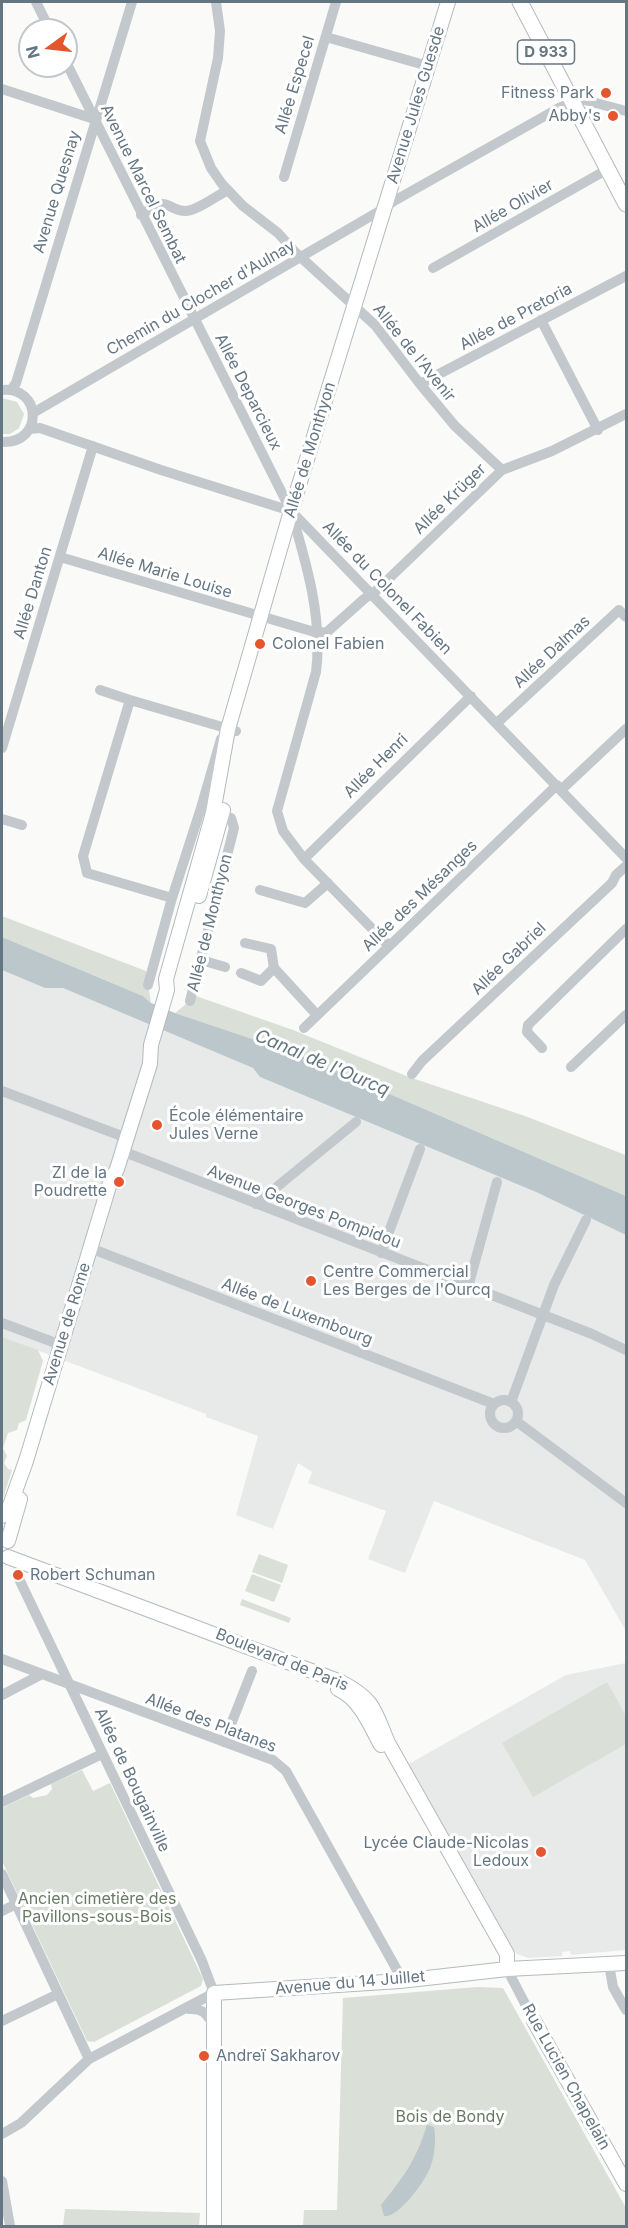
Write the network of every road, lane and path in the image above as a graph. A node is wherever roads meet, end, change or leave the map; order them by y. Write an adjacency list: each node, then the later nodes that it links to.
1 (36, 2): 8 (street)
2 (132, 2): 15 (street, Avenue Quesnay)
3 (216, 2): 19 (street, Allée de l'Avenir)
4 (336, 2): 9 (street, Allée Especel)
5 (448, 2): 10 (street, Avenue Jules Guesde)
6 (520, 2): 13 (main road, D 933)
7 (531, 2): 13 (main road, D 933)
8 (44, 18)
9 (326, 37): 10 (street); 17 (street, Allée Especel)
10 (428, 66): 21 (street, Avenue Jules Guesde)
11 (74, 78): 15 (street, Avenue Marcel Sembat)
12 (2, 89): 15 (street)
13 (577, 100): 14 (street); 16 (main road, D 933); 18 (main road, D 933); 21 (street, Chemin du Clocher d'Aulnay)
14 (627, 111)
15 (94, 120): 22 (street, Avenue Marcel Sembat); 30 (street, Avenue Quesnay)
16 (608, 169): 20 (main road, D 933); 24 (street, Allée Olivier)
17 (284, 177)
18 (627, 184)
19 (228, 190): 22 (street); 23 (street, Allée de l'Avenir)
20 (627, 204)
21 (383, 209): 23 (street, Chemin du Clocher d'Aulnay); 26 (street, Allée de Monthyon)
22 (141, 214): 27 (street, Avenue Marcel Sembat)
23 (301, 257): 26 (street, Allée de l'Avenir); 27 (street, Chemin du Clocher d'Aulnay)
24 (433, 268)
25 (627, 276): 28 (street, Allée de Pretoria)
26 (355, 306): 29 (street, Allée de l'Avenir); 38 (street, Allée de Monthyon)
27 (194, 318): 31 (street, Chemin du Clocher d'Aulnay); 38 (street, Allée Deparcieux)
28 (541, 320): 29 (street, Allée de Pretoria); 34 (street)
29 (420, 384): 37 (street, Allée de l'Avenir)
30 (6, 390): 31 (street)
31 (33, 413): 33 (street)
32 (627, 414): 34 (street, Allée Krüger)
33 (30, 429): 35 (street); 36 (street, Allée du Colonel Fabien)
34 (598, 430): 37 (street, Allée Krüger)
35 (2, 442)
36 (93, 446): 38 (street, Allée du Colonel Fabien); 41 (street, Allée Danton)
37 (502, 470): 42 (street, Allée Krüger)
38 (291, 511): 39 (street, Allée du Colonel Fabien); 40 (street); 43 (street, Allée de Monthyon)
39 (312, 533): 40 (street); 42 (street, Allée du Colonel Fabien)
40 (300, 542): 45 (street)
41 (60, 557): 43 (street, Allée Marie Louise); 52 (street, Allée Danton)
42 (372, 595): 45 (street, Allée Krüger); 47 (street, Allée du Colonel Fabien)
43 (261, 617): 45 (street, Allée Marie Louise); 51 (street, Allée de Monthyon)
44 (627, 617): 49 (street, Allée Dalmas)
45 (318, 633): 58 (street)
46 (100, 690): 48 (street)
47 (471, 696): 49 (street, Allée du Colonel Fabien); 58 (street, Allée Henri)
48 (130, 700): 51 (street); 62 (street)
49 (496, 723): 53 (street, Allée du Colonel Fabien)
50 (627, 729): 53 (street, Allée des Mésanges)
51 (232, 730): 54 (street, Allée de Monthyon)
52 (2, 748)
53 (559, 788): 57 (street, Allée du Colonel Fabien); 65 (street, Allée des Mésanges)
54 (212, 812): 62 (street, Allée de Monthyon); 66 (street, Allée de Monthyon); 75 (street, Allée de Monthyon)
55 (2, 819): 56 (street)
56 (22, 825)
57 (627, 858)
58 (304, 859): 60 (street)
59 (627, 866): 78 (street, Allée Gabriel)
60 (328, 883): 61 (street); 65 (street)
61 (260, 890)
62 (172, 898): 70 (street, Allée de Monthyon)
63 (627, 929): 76 (street)
64 (245, 943): 68 (street)
65 (389, 946): 72 (street, Allée des Mésanges)
66 (201, 960): 67 (street); 71 (street, Allée de Monthyon)
67 (225, 967)
68 (274, 968): 69 (street); 72 (street)
69 (241, 974)
70 (148, 985)
71 (190, 1001)
72 (317, 1015): 74 (street, Allée des Mésanges)
73 (627, 1015): 77 (street)
74 (304, 1028)
75 (152, 1042): 81 (street, Avenue de Rome); 83 (street, Avenue de Rome)
76 (542, 1048)
77 (571, 1067)
78 (412, 1074)
79 (2, 1091): 81 (street)
80 (356, 1122): 87 (street)
81 (119, 1135): 84 (street); 86 (street, Avenue de Rome)
82 (420, 1149): 90 (street)
83 (122, 1151): 84 (street, Avenue de Rome); 87 (street, Avenue Georges Pompidou)
84 (117, 1169): 86 (street, Avenue de Rome)
85 (497, 1182): 91 (street)
86 (109, 1186): 89 (street, Avenue de Rome)
87 (256, 1204): 90 (street, Avenue Georges Pompidou)
88 (586, 1220): 92 (street)
89 (90, 1248): 94 (street, Avenue de Rome); 97 (street, Allée de Luxembourg)
90 (381, 1253): 91 (street, Avenue Georges Pompidou)
91 (468, 1287): 92 (street, Avenue Georges Pompidou)
92 (542, 1316): 95 (street, Avenue Georges Pompidou); 96 (street)
93 (2, 1323): 94 (street)
94 (61, 1345): 99 (street, Avenue de Rome)
95 (627, 1350)
96 (511, 1402): 97 (street); 98 (street)
97 (494, 1404): 98 (street)
98 (516, 1421): 100 (street)
99 (26, 1461): 101 (street, Avenue de Rome); 102 (street, Avenue de Rome)
100 (627, 1503)
101 (2, 1516)
102 (5, 1538): 103 (street, Avenue de Rome)
103 (5, 1560): 104 (street, Boulevard de Paris)
104 (54, 1575): 106 (street, Boulevard de Paris); 107 (street, Boulevard de Paris)
105 (20, 1581): 111 (street, Allée de Bougainville)
106 (87, 1589): 107 (street); 121 (street, Boulevard de Paris)
107 (109, 1593): 121 (street, Boulevard de Paris)
108 (2, 1659): 110 (street, Allée des Platanes)
109 (252, 1671): 113 (street)
110 (42, 1674): 111 (street, Allée des Platanes); 112 (street)
111 (70, 1686): 113 (street, Allée des Platanes); 114 (street, Allée de Bougainville)
112 (2, 1695)
113 (224, 1742): 122 (street, Allée des Platanes)
114 (102, 1754): 115 (street); 123 (street, Allée de Bougainville)
115 (2, 1802)
116 (2, 1874): 117 (street)
117 (16, 1904): 118 (street); 124 (street)
118 (2, 1911)
119 (627, 1963): 120 (street, Avenue du 14 Juillet)
120 (609, 1964): 121 (street, Avenue du 14 Juillet); 126 (street)
121 (507, 1969): 122 (street, Avenue du 14 Juillet); 128 (street, Rue Lucien Chapelain)
122 (400, 1981): 123 (street, Avenue du 14 Juillet)
123 (214, 1993): 125 (street, Avenue du 14 Juillet); 129 (street)
124 (58, 1994): 127 (street); 131 (street)
125 (185, 2009): 129 (street); 131 (street, Avenue du 14 Juillet)
126 (627, 2010)
127 (2, 2021)
128 (534, 2021): 134 (street, Rue Lucien Chapelain)
129 (213, 2024): 130 (street)
130 (212, 2057): 137 (street); 138 (street)
131 (89, 2059): 132 (street, Avenue du 14 Juillet)
132 (2, 2134)
133 (2, 2181): 135 (street)
134 (627, 2184)
135 (3, 2199): 136 (street)
136 (9, 2226)
137 (206, 2226)
138 (214, 2226)

